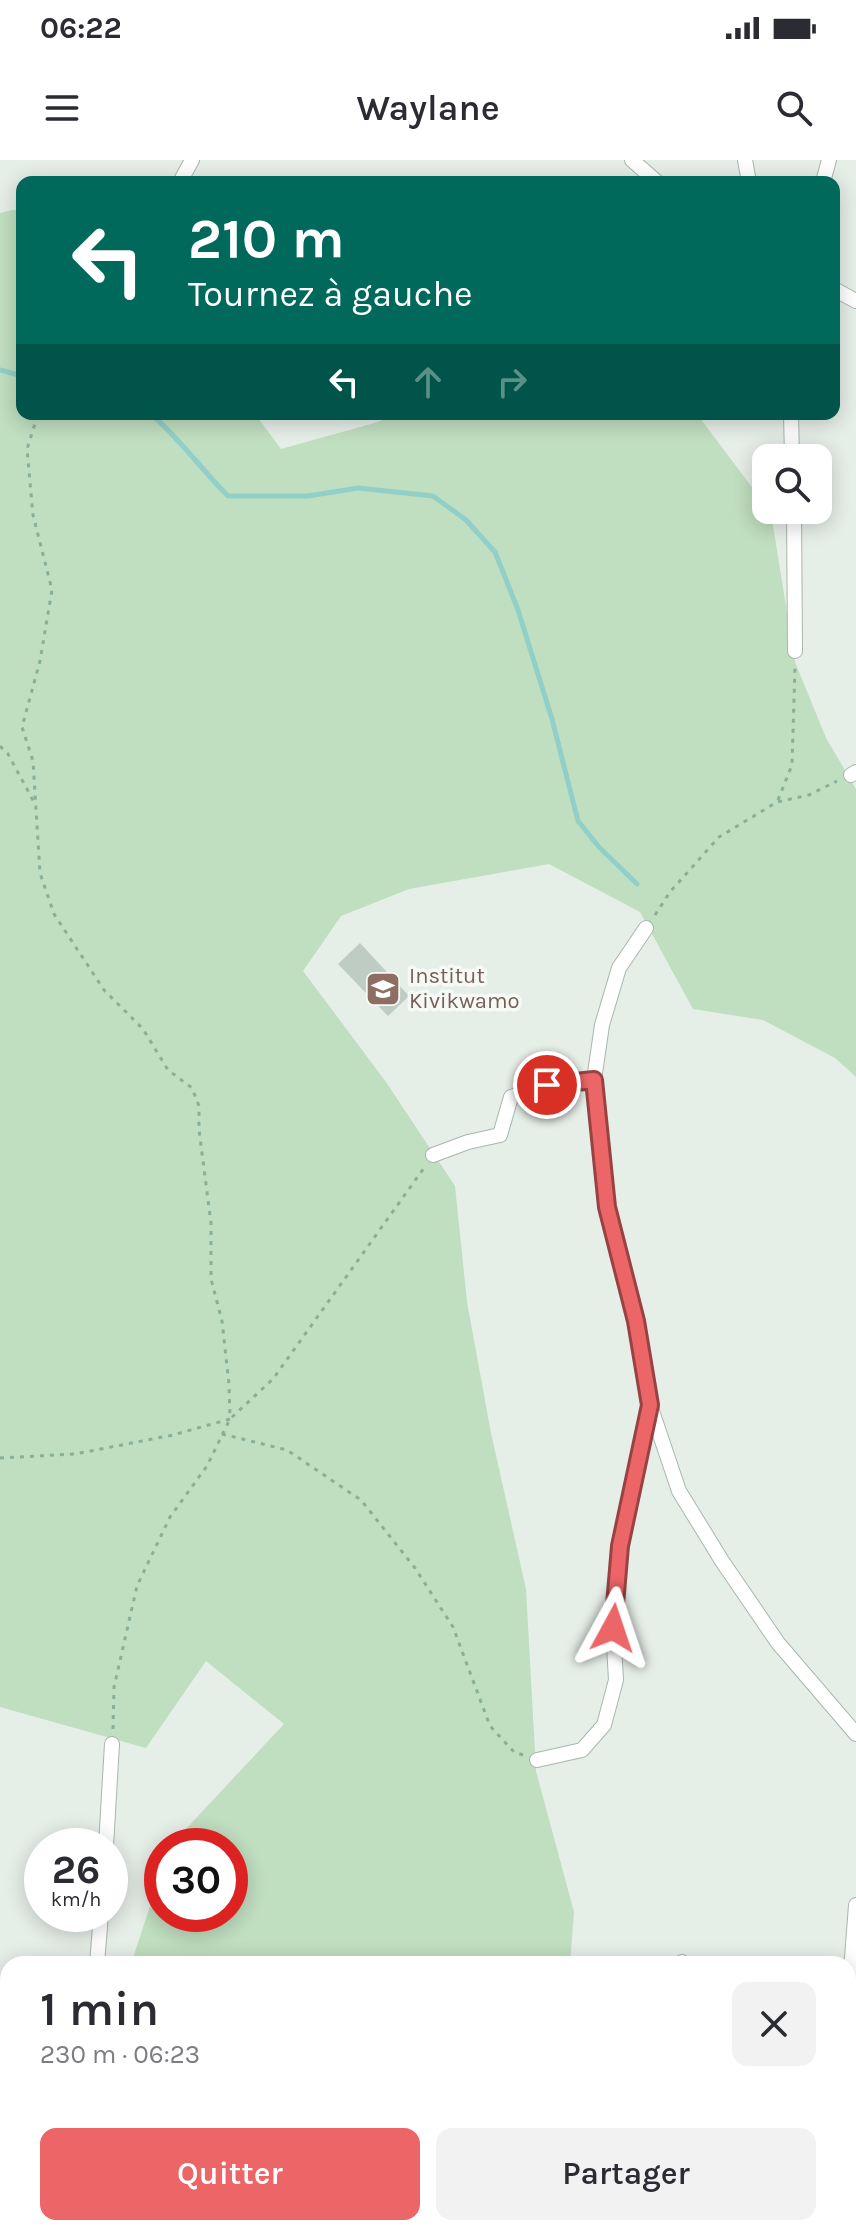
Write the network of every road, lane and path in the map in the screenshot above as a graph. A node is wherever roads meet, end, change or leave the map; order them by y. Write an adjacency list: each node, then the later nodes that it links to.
1 (632, 160): 2 (street)
2 (650, 176)
3 (36, 420): 11 (path)
4 (791, 420): 5 (street)
5 (792, 444)
6 (794, 524): 7 (street)
7 (795, 651): 10 (path)
8 (0, 746): 11 (path)
9 (853, 774): 10 (path)
10 (777, 802): 12 (path)
11 (37, 807): 16 (path)
12 (646, 928): 13 (street)
13 (594, 1080): 14 (street); 15 (street)
14 (433, 1155): 16 (path)
15 (650, 1405): 19 (street); 21 (street)
16 (230, 1419): 17 (path); 18 (path)
17 (222, 1434): 20 (path); 21 (path)
18 (0, 1458)
19 (856, 1734)
20 (112, 1744): 22 (street)
21 (537, 1760)
22 (107, 1828)
23 (856, 1905): 26 (street)
24 (100, 1932): 25 (street)
25 (98, 1956)
26 (852, 1956)

